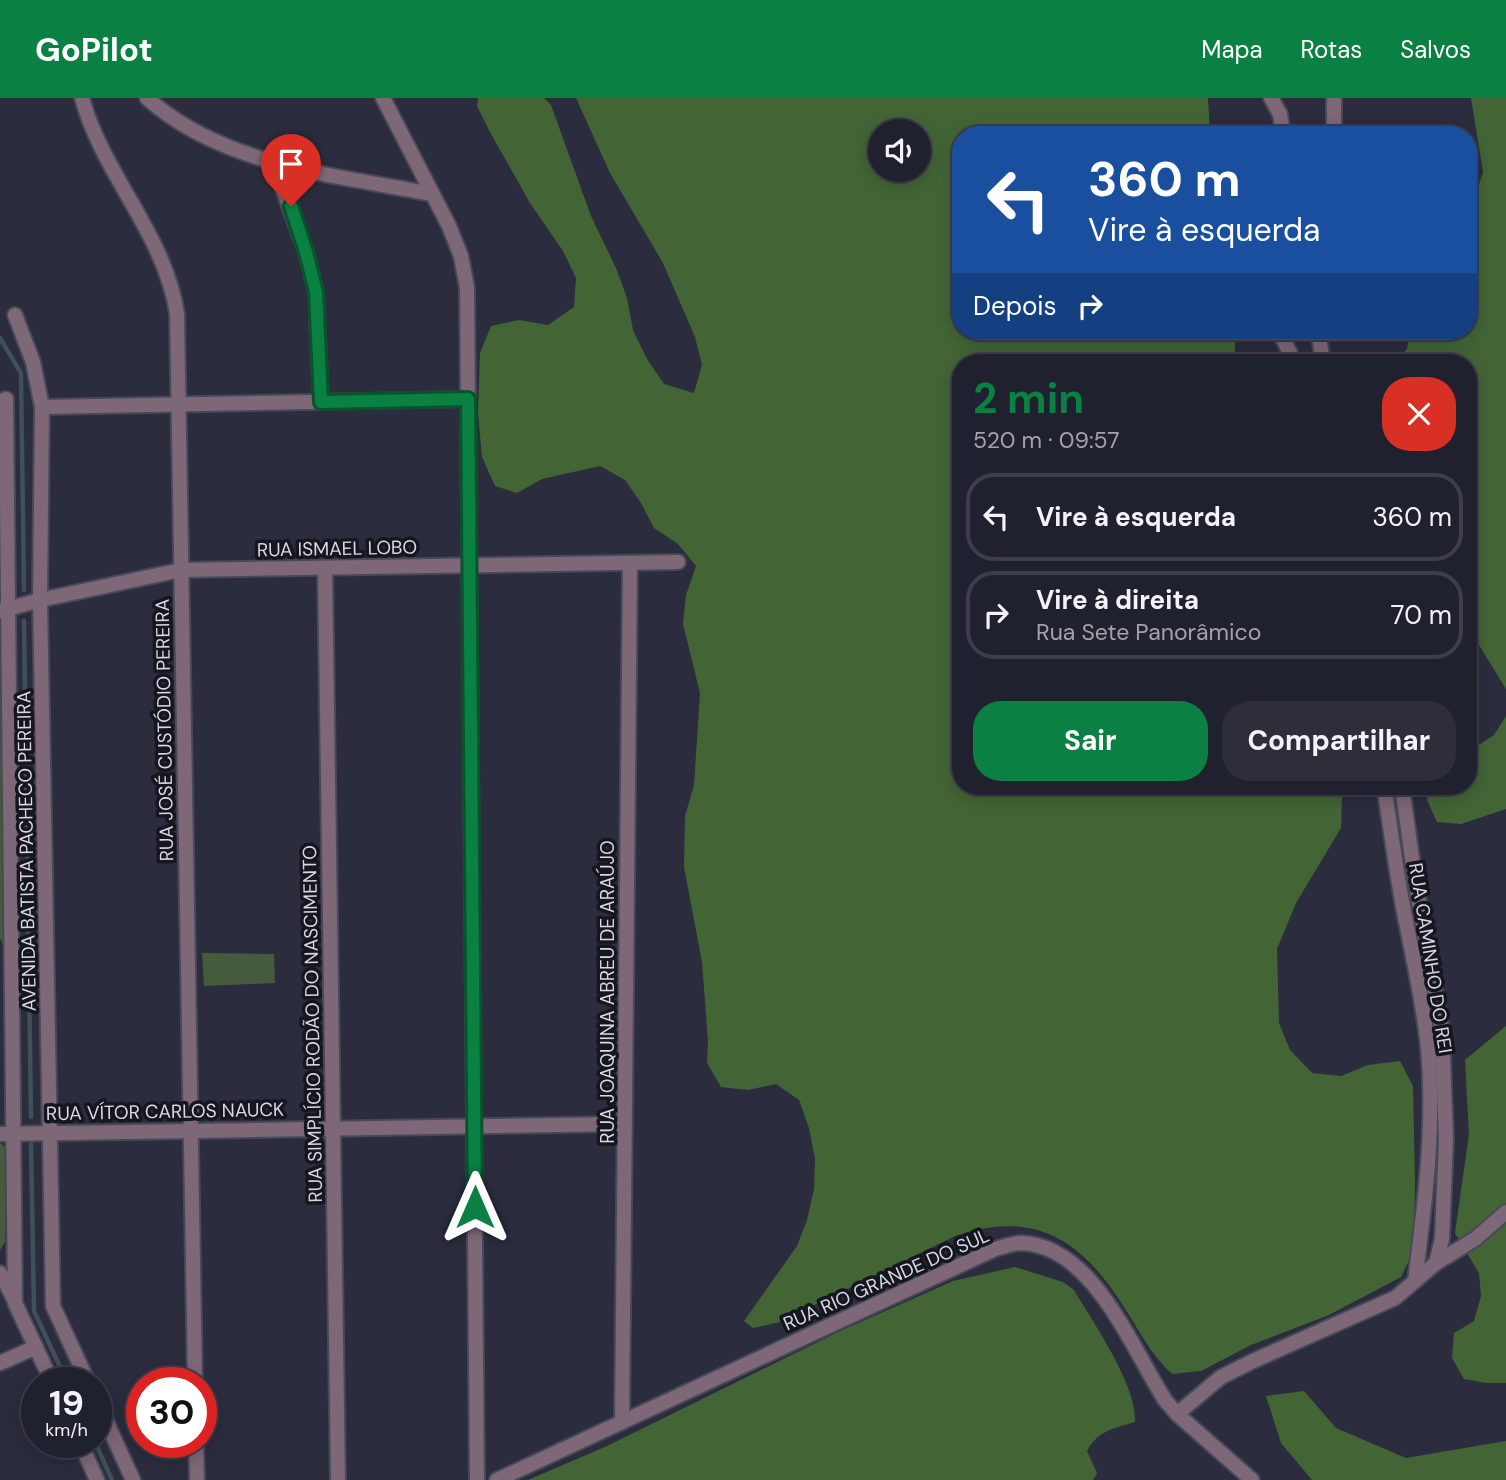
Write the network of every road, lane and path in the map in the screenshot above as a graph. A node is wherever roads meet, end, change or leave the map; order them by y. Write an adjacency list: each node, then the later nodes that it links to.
1 (82, 98): 14 (street, RUA JOSÉ CUSTÓDIO PEREIRA)
2 (146, 98): 8 (street)
3 (383, 98): 9 (street)
4 (1271, 98): 6 (street)
5 (1335, 98): 7 (street)
6 (1282, 126)
7 (1334, 126)
8 (273, 162): 9 (street); 13 (street)
9 (432, 194): 11 (street)
10 (15, 315): 15 (street, AVENIDA BATISTA PACHECO PEREIRA)
11 (468, 399): 13 (street); 18 (street)
12 (3, 401): 22 (street, AVENIDA BATISTA PACHECO PEREIRA)
13 (321, 402): 14 (street)
14 (178, 404): 15 (street); 20 (street, RUA JOSÉ CUSTÓDIO PEREIRA)
15 (42, 407): 21 (street, AVENIDA BATISTA PACHECO PEREIRA)
16 (678, 562): 17 (street, RUA ISMAEL LOBO)
17 (630, 563): 18 (street, RUA ISMAEL LOBO); 27 (street, RUA JOAQUINA ABREU DE ARAÚJO)
18 (470, 566): 19 (street, RUA ISMAEL LOBO); 28 (street)
19 (325, 568): 20 (street, RUA ISMAEL LOBO); 29 (street, RUA SIMPLÍCIO RODÃO DO NASCIMENTO)
20 (181, 570): 21 (street, RUA ISMAEL LOBO); 31 (street, RUA JOSÉ CUSTÓDIO PEREIRA)
21 (40, 600): 22 (street, RUA ISMAEL LOBO); 30 (street, AVENIDA BATISTA PACHECO PEREIRA)
22 (4, 610): 26 (street, AVENIDA BATISTA PACHECO PEREIRA)
23 (1385, 795): 36 (street, RUA CAMINHO DO REI)
24 (1403, 795): 34 (street)
25 (0, 940): 26 (street)
26 (11, 965): 32 (street, AVENIDA BATISTA PACHECO PEREIRA)
27 (625, 1124): 28 (street, RUA VÍTOR CARLOS NAUCK); 44 (street, RUA JOAQUINA ABREU DE ARAÚJO)
28 (474, 1125): 29 (street, RUA VÍTOR CARLOS NAUCK); 52 (street)
29 (332, 1128): 31 (street, RUA VÍTOR CARLOS NAUCK); 51 (street, RUA SIMPLÍCIO RODÃO DO NASCIMENTO)
30 (51, 1132): 31 (street, RUA VÍTOR CARLOS NAUCK); 32 (street, RUA VÍTOR CARLOS NAUCK); 41 (street, AVENIDA BATISTA PACHECO PEREIRA)
31 (191, 1132): 42 (street, RUA JOSÉ CUSTÓDIO PEREIRA)
32 (6, 1133): 37 (street, AVENIDA BATISTA PACHECO PEREIRA)
33 (1506, 1212): 34 (street)
34 (1436, 1263): 36 (street)
35 (0, 1273): 37 (street)
36 (1415, 1281): 43 (street)
37 (15, 1303): 38 (street, AVENIDA BATISTA PACHECO PEREIRA)
38 (36, 1346): 39 (street); 40 (street, AVENIDA BATISTA PACHECO PEREIRA)
39 (0, 1363)
40 (45, 1367)
41 (81, 1367)
42 (195, 1367)
43 (1177, 1414): 44 (street, RUA RIO GRANDE DO SUL); 54 (street, RUA RIO GRANDE DO SUL)
44 (622, 1422): 53 (street, RUA RIO GRANDE DO SUL)
45 (112, 1433): 49 (street)
46 (87, 1458): 48 (street)
47 (196, 1458): 50 (street)
48 (97, 1480)
49 (134, 1480)
50 (197, 1480)
51 (338, 1480)
52 (477, 1480)
53 (497, 1480)
54 (1252, 1480)

